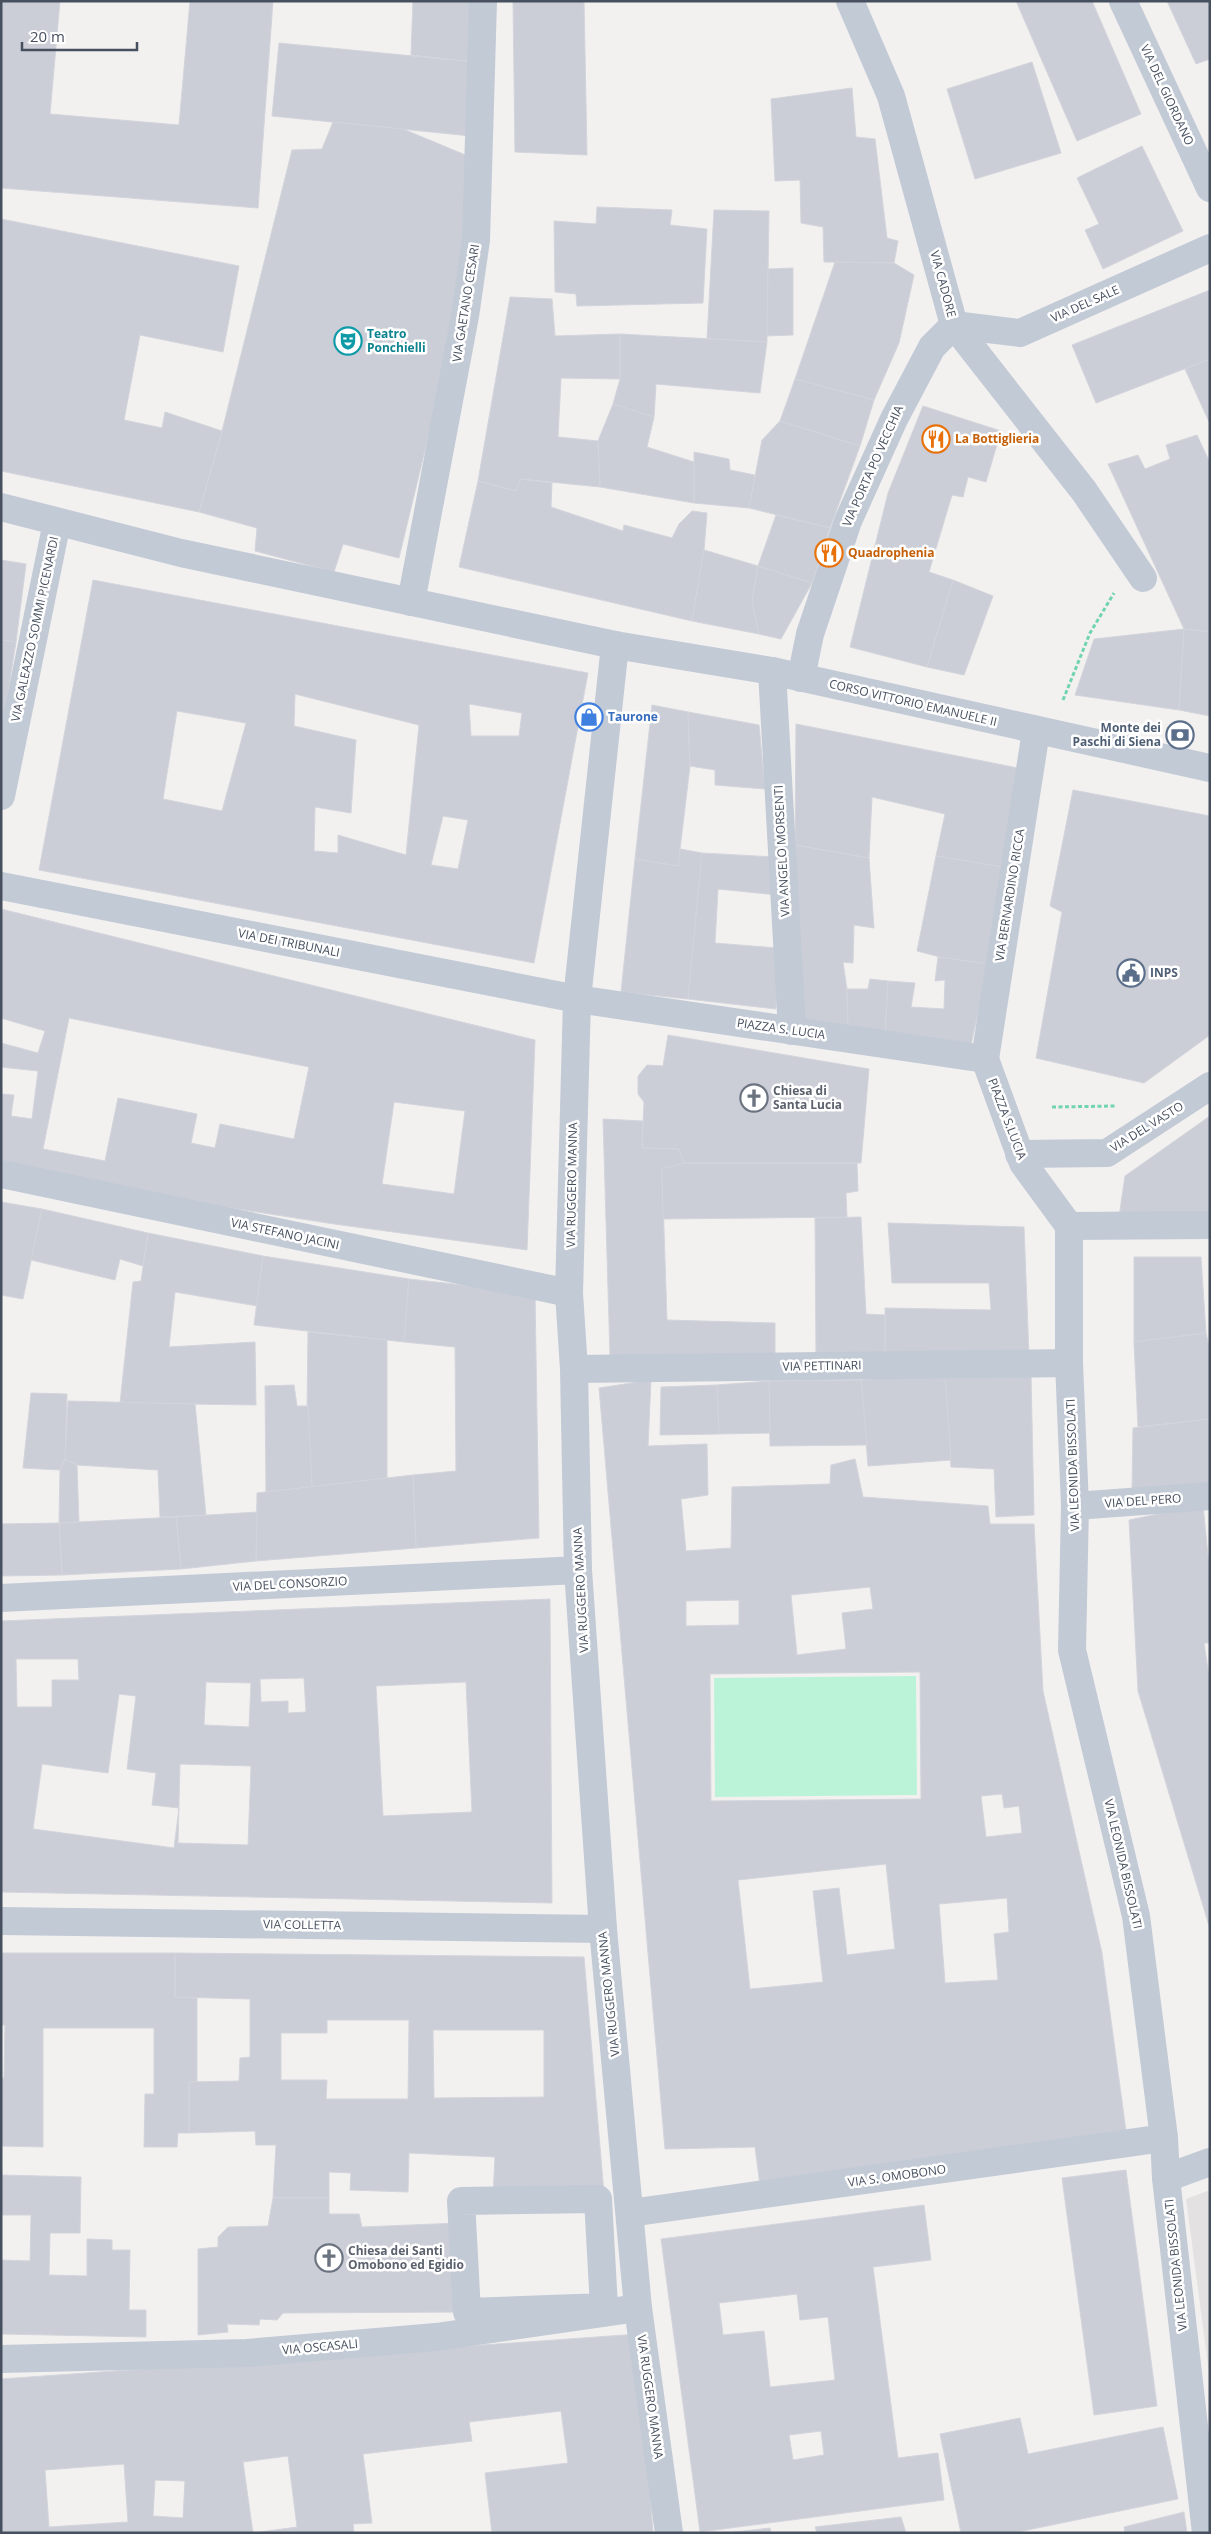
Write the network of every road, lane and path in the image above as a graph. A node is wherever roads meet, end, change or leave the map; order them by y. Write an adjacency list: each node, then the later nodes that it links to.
1 (483, 1): 10 (street, VIA GAETANO CESARI)
2 (850, 1): 6 (street, VIA CADORE)
3 (1123, 1): 4 (street, VIA DEL GIORDANO)
4 (1210, 188)
5 (1210, 248): 6 (street, VIA DEL SALE)
6 (954, 326): 9 (street, VIA CADORE); 13 (street, VIA PORTA PO VECCHIA)
7 (1, 507): 8 (street, CORSO VITTORIO EMANUELE II)
8 (57, 522): 10 (street, CORSO VITTORIO EMANUELE II); 16 (street, VIA GALEAZZO SOMMI PICENARDI)
9 (1138, 569): 14 (path)
10 (411, 602): 11 (street, CORSO VITTORIO EMANUELE II)
11 (615, 645): 12 (street, CORSO VITTORIO EMANUELE II); 18 (street, VIA RUGGERO MANNA)
12 (772, 671): 13 (street, CORSO VITTORIO EMANUELE II); 19 (street, VIA ANGELO MORSENTI)
13 (801, 678): 14 (street, CORSO VITTORIO EMANUELE II)
14 (1036, 731): 15 (street, CORSO VITTORIO EMANUELE II); 20 (street, VIA BERNARDINO RICCA)
15 (1210, 768)
16 (1, 796)
17 (1, 886): 18 (street, VIA DEI TRIBUNALI)
18 (577, 999): 19 (street, PIAZZA S. LUCIA); 26 (street, VIA RUGGERO MANNA)
19 (792, 1031): 20 (street, PIAZZA S. LUCIA)
20 (985, 1059): 22 (street, PIAZZA S.LUCIA)
21 (1210, 1086): 22 (street, VIA DEL VASTO)
22 (1019, 1154): 25 (street, PIAZZA S.LUCIA)
23 (1, 1174): 26 (street, VIA STEFANO JACINI)
24 (1210, 1225): 25 (street)
25 (1069, 1226): 27 (street, VIA LEONIDA BISSOLATI)
26 (570, 1293): 28 (street, VIA RUGGERO MANNA)
27 (1069, 1363): 28 (street, VIA PETTINARI); 30 (street, VIA LEONIDA BISSOLATI)
28 (574, 1369): 31 (street, VIA RUGGERO MANNA)
29 (1210, 1496): 30 (street, VIA DEL PERO)
30 (1075, 1506): 35 (street, VIA LEONIDA BISSOLATI)
31 (578, 1570): 32 (street, VIA DEL CONSORZIO); 34 (street, VIA RUGGERO MANNA)
32 (1, 1598)
33 (1, 1921): 34 (street, VIA COLLETTA)
34 (602, 1929): 38 (street, VIA RUGGERO MANNA)
35 (1164, 2138): 37 (street, VIA LEONIDA BISSOLATI); 38 (street, VIA S. OMOBONO)
36 (1210, 2162): 37 (street)
37 (1166, 2178): 43 (street, VIA LEONIDA BISSOLATI)
38 (630, 2213): 40 (street, VIA RUGGERO MANNA)
39 (604, 2307): 39 (street)
40 (638, 2308): 41 (street, VIA OSCASALI); 42 (street, VIA RUGGERO MANNA)
41 (1, 2359)
42 (669, 2533)
43 (1206, 2533)

